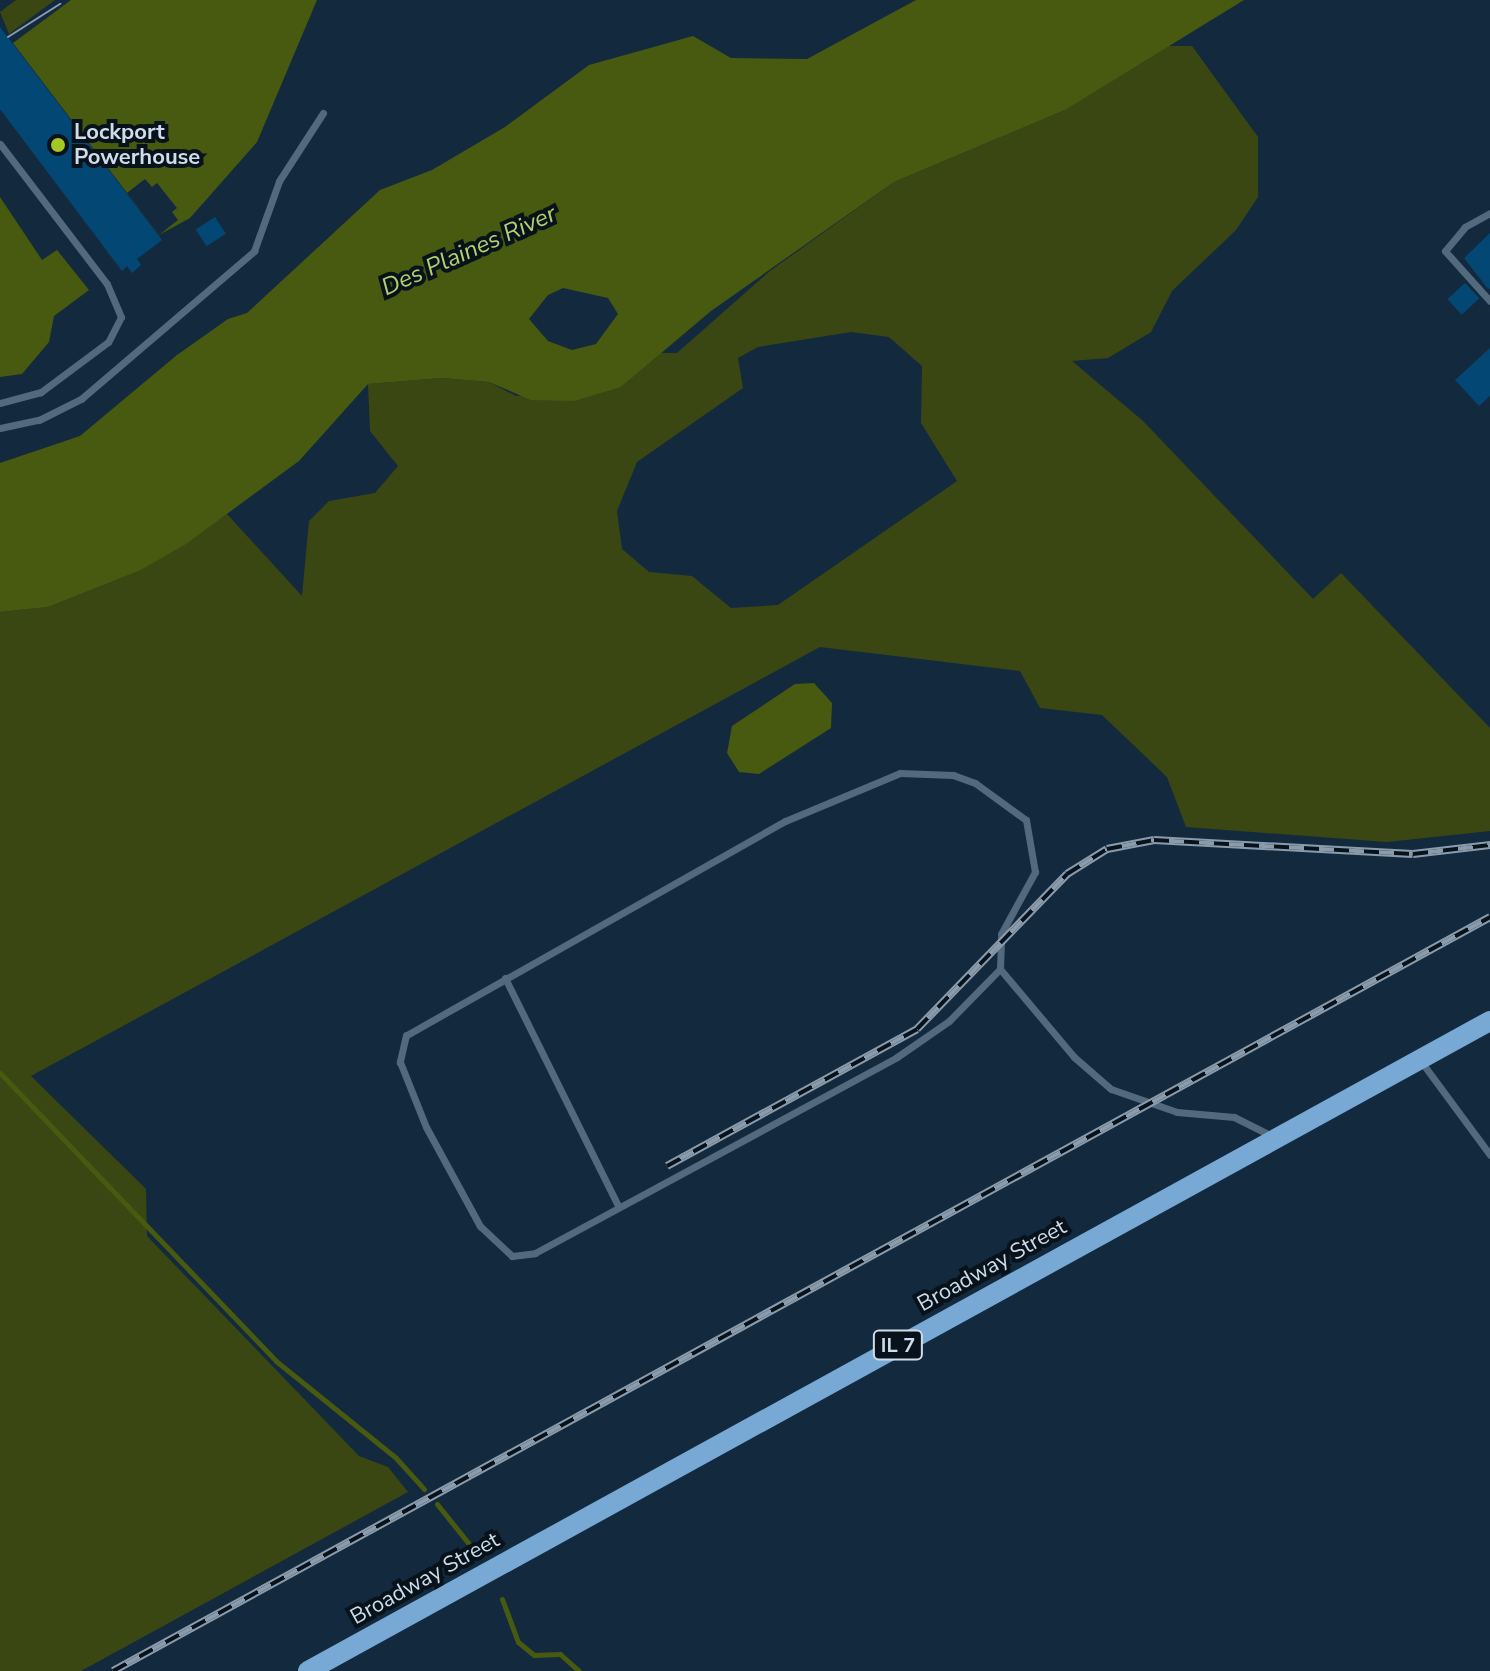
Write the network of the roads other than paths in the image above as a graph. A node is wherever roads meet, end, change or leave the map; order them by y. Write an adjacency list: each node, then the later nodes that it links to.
1 (323, 113): 6 (lane)
2 (0, 144): 5 (lane)
3 (1490, 213): 4 (lane)
4 (1490, 301)
5 (0, 403)
6 (0, 428)
7 (1000, 969): 8 (lane); 11 (lane); 13 (lane)
8 (505, 978): 13 (lane); 13 (lane)
9 (1490, 1021): 10 (main road, Broadway Street / IL 7)
10 (1420, 1060): 11 (main road, Broadway Street / IL 7); 12 (lane)
11 (1277, 1139): 14 (main road, Broadway Street / IL 7)
12 (1490, 1155)
13 (618, 1206)
14 (308, 1671)

